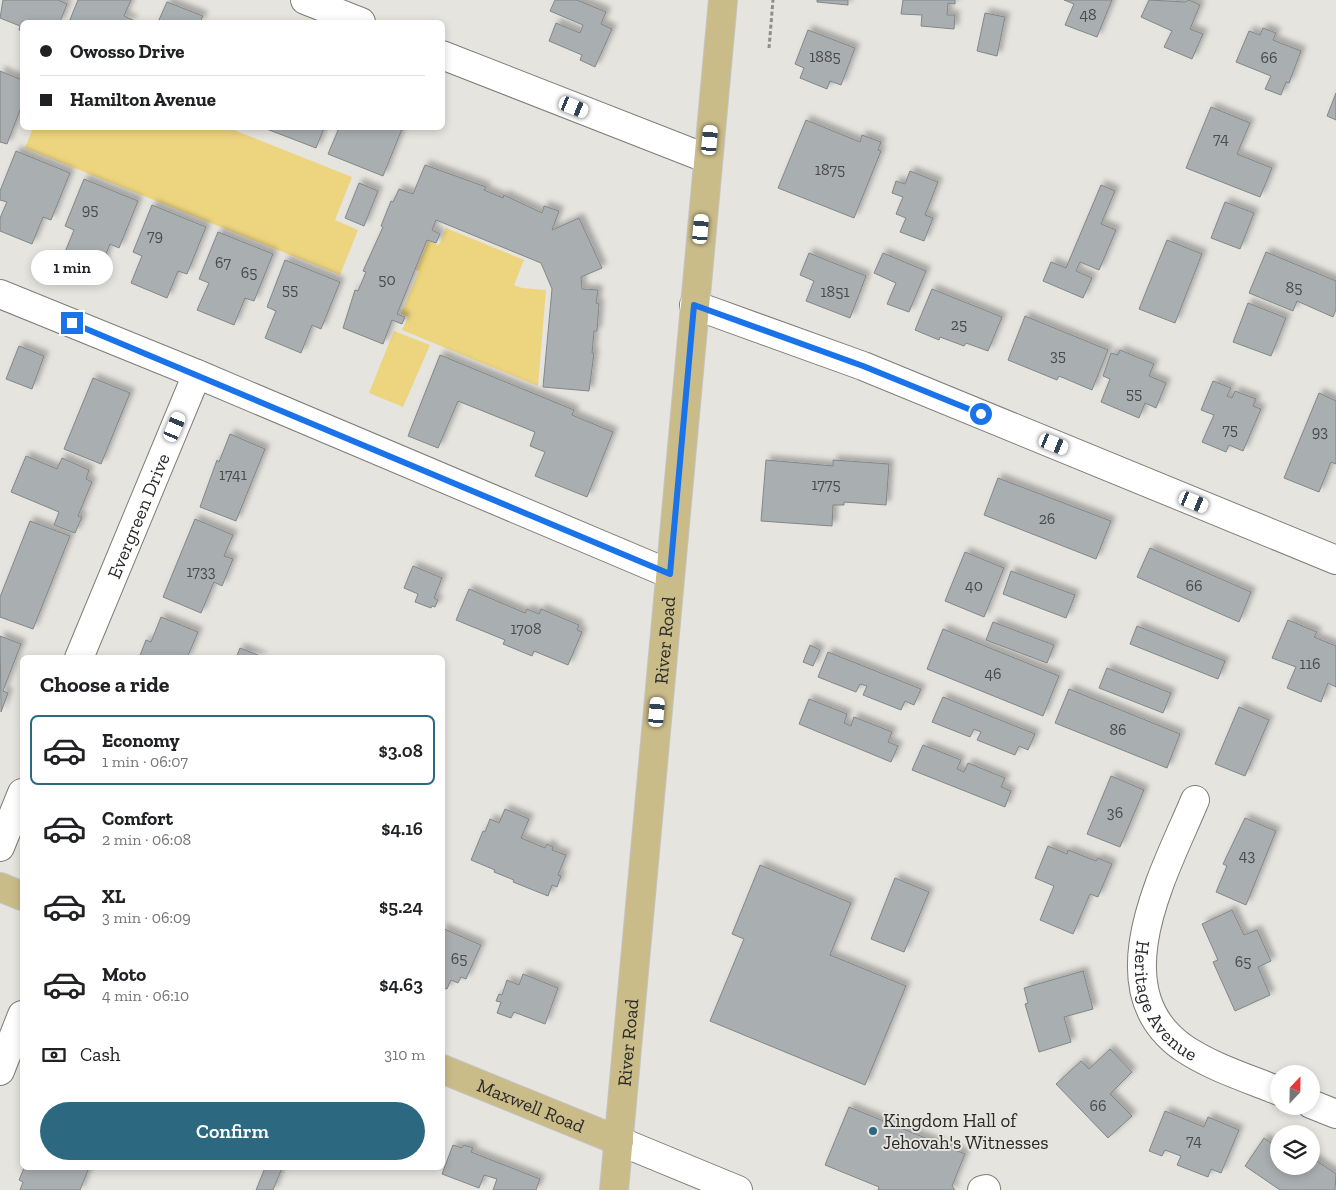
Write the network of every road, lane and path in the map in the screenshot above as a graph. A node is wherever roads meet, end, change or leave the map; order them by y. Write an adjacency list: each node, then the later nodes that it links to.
1 (304, 0): 4 (street)
2 (723, 0): 7 (main road, River Road)
3 (774, 0): 5 (path)
4 (356, 20)
5 (769, 48)
6 (445, 56): 7 (street)
7 (708, 160): 9 (main road, River Road)
8 (0, 294): 10 (street)
9 (694, 305): 11 (street); 12 (main road, River Road)
10 (197, 374): 12 (street); 13 (street, Evergreen Drive)
11 (1336, 560)
12 (670, 574): 25 (main road, River Road)
13 (80, 655)
14 (20, 798): 16 (street)
15 (1195, 800): 22 (street, Heritage Avenue)
16 (0, 847)
17 (0, 887): 18 (main road)
18 (20, 895)
19 (20, 1020): 21 (street)
20 (445, 1070): 25 (main road, Maxwell Road)
21 (0, 1071)
22 (1270, 1087)
23 (1320, 1108): 24 (street)
24 (1336, 1114)
25 (619, 1141): 26 (main road, River Road); 27 (street)
26 (614, 1190)
27 (738, 1190)

